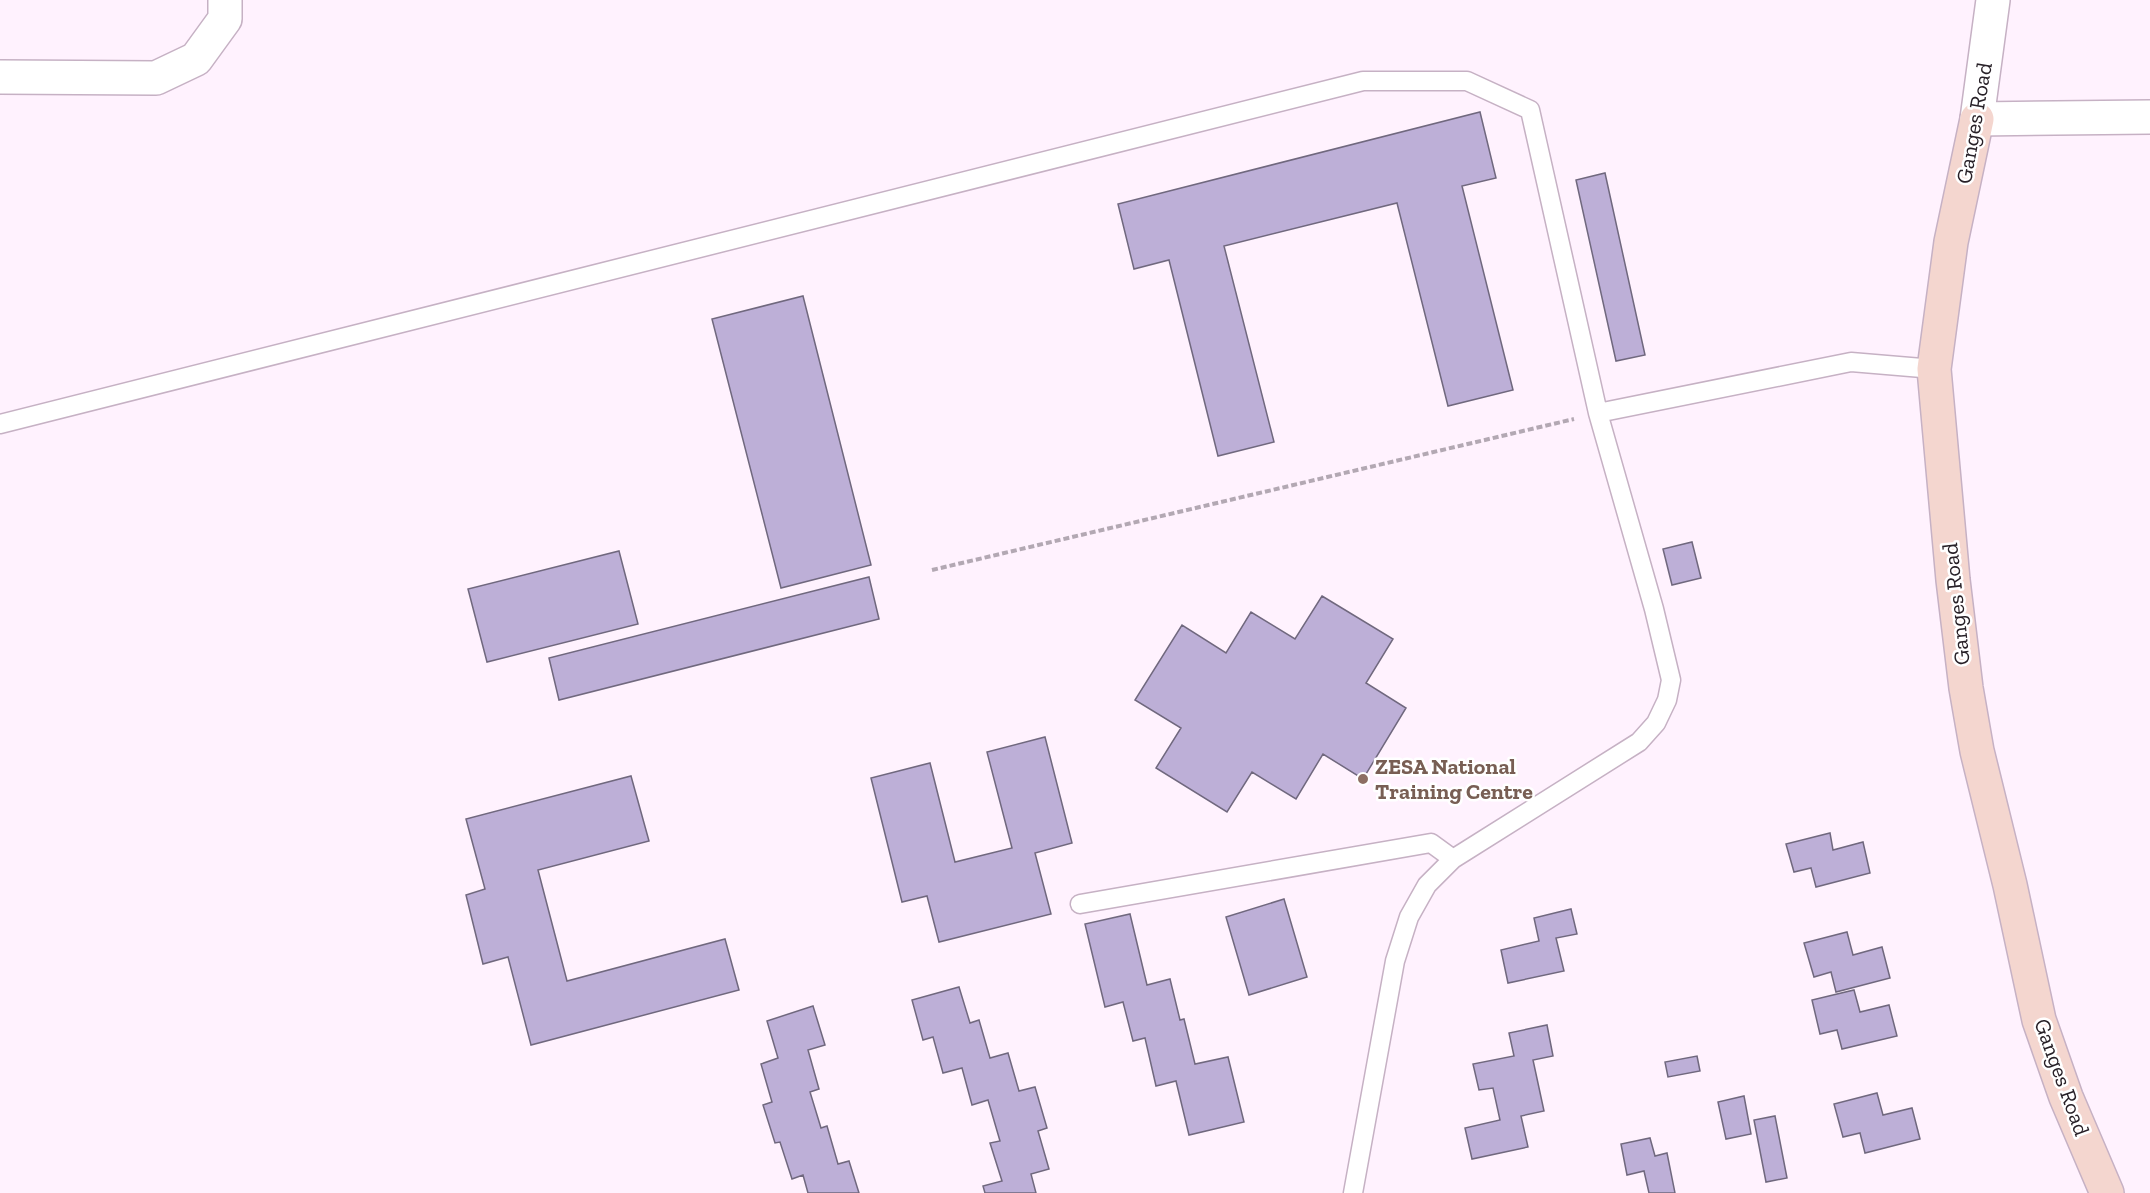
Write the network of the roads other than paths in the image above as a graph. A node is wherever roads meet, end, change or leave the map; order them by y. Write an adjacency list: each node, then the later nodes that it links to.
1 (225, 0): 3 (street)
2 (1993, 0): 5 (street, Ganges Road)
3 (0, 77)
4 (2150, 117): 5 (street)
5 (1977, 119): 6 (street, Ganges Road)
6 (1934, 369): 7 (lane); 12 (street, Ganges Road)
7 (1598, 413): 8 (lane); 9 (lane)
8 (0, 424)
9 (1453, 859): 10 (lane); 11 (lane)
10 (1080, 904)
11 (1353, 1193)
12 (2107, 1193)

